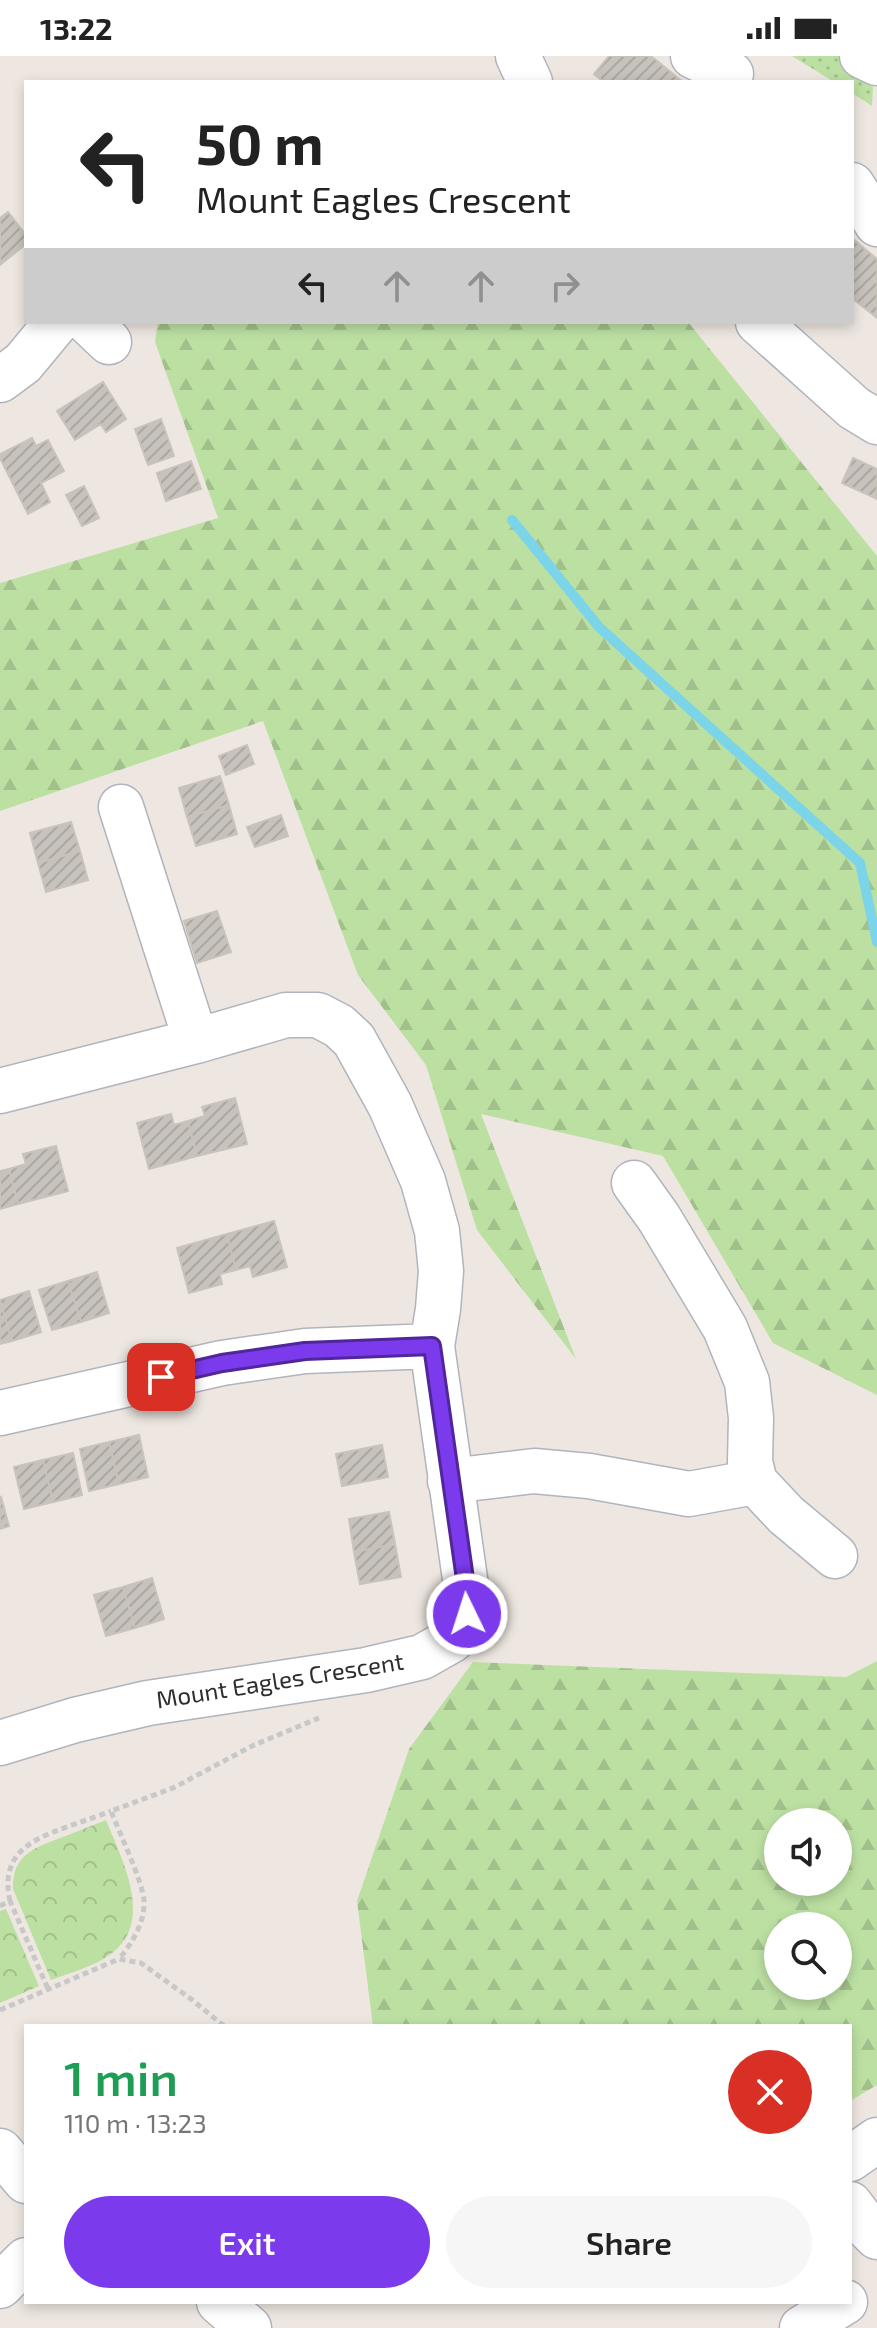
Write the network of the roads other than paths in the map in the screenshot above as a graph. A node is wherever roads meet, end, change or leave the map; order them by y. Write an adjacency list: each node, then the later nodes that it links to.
1 (518, 56): 5 (street)
2 (693, 56): 6 (street)
3 (862, 56): 4 (street)
4 (877, 63)
5 (529, 80)
6 (727, 80)
7 (854, 188): 8 (street)
8 (877, 224)
9 (55, 324): 11 (street)
10 (760, 324): 12 (street)
11 (0, 380)
12 (877, 422)
13 (121, 807): 14 (street)
14 (196, 1041): 15 (street, Mount Eagles Crescent); 17 (street, Mount Eagles Crescent)
15 (0, 1091)
16 (634, 1183): 20 (street)
17 (432, 1346): 18 (street); 19 (street, Mount Eagles Crescent)
18 (0, 1413)
19 (450, 1481): 20 (street); 22 (street, Mount Eagles Crescent)
20 (755, 1482): 21 (street)
21 (835, 1556)
22 (0, 1743)
23 (877, 2140): 25 (street)
24 (0, 2151): 26 (street)
25 (852, 2158)
26 (24, 2179)
27 (852, 2206): 28 (street)
28 (877, 2237)
29 (24, 2262): 31 (street)
30 (877, 2280): 32 (street)
31 (0, 2286)
32 (852, 2297)
33 (221, 2304): 35 (street)
34 (841, 2304): 36 (street)
35 (249, 2328)
36 (802, 2328)

